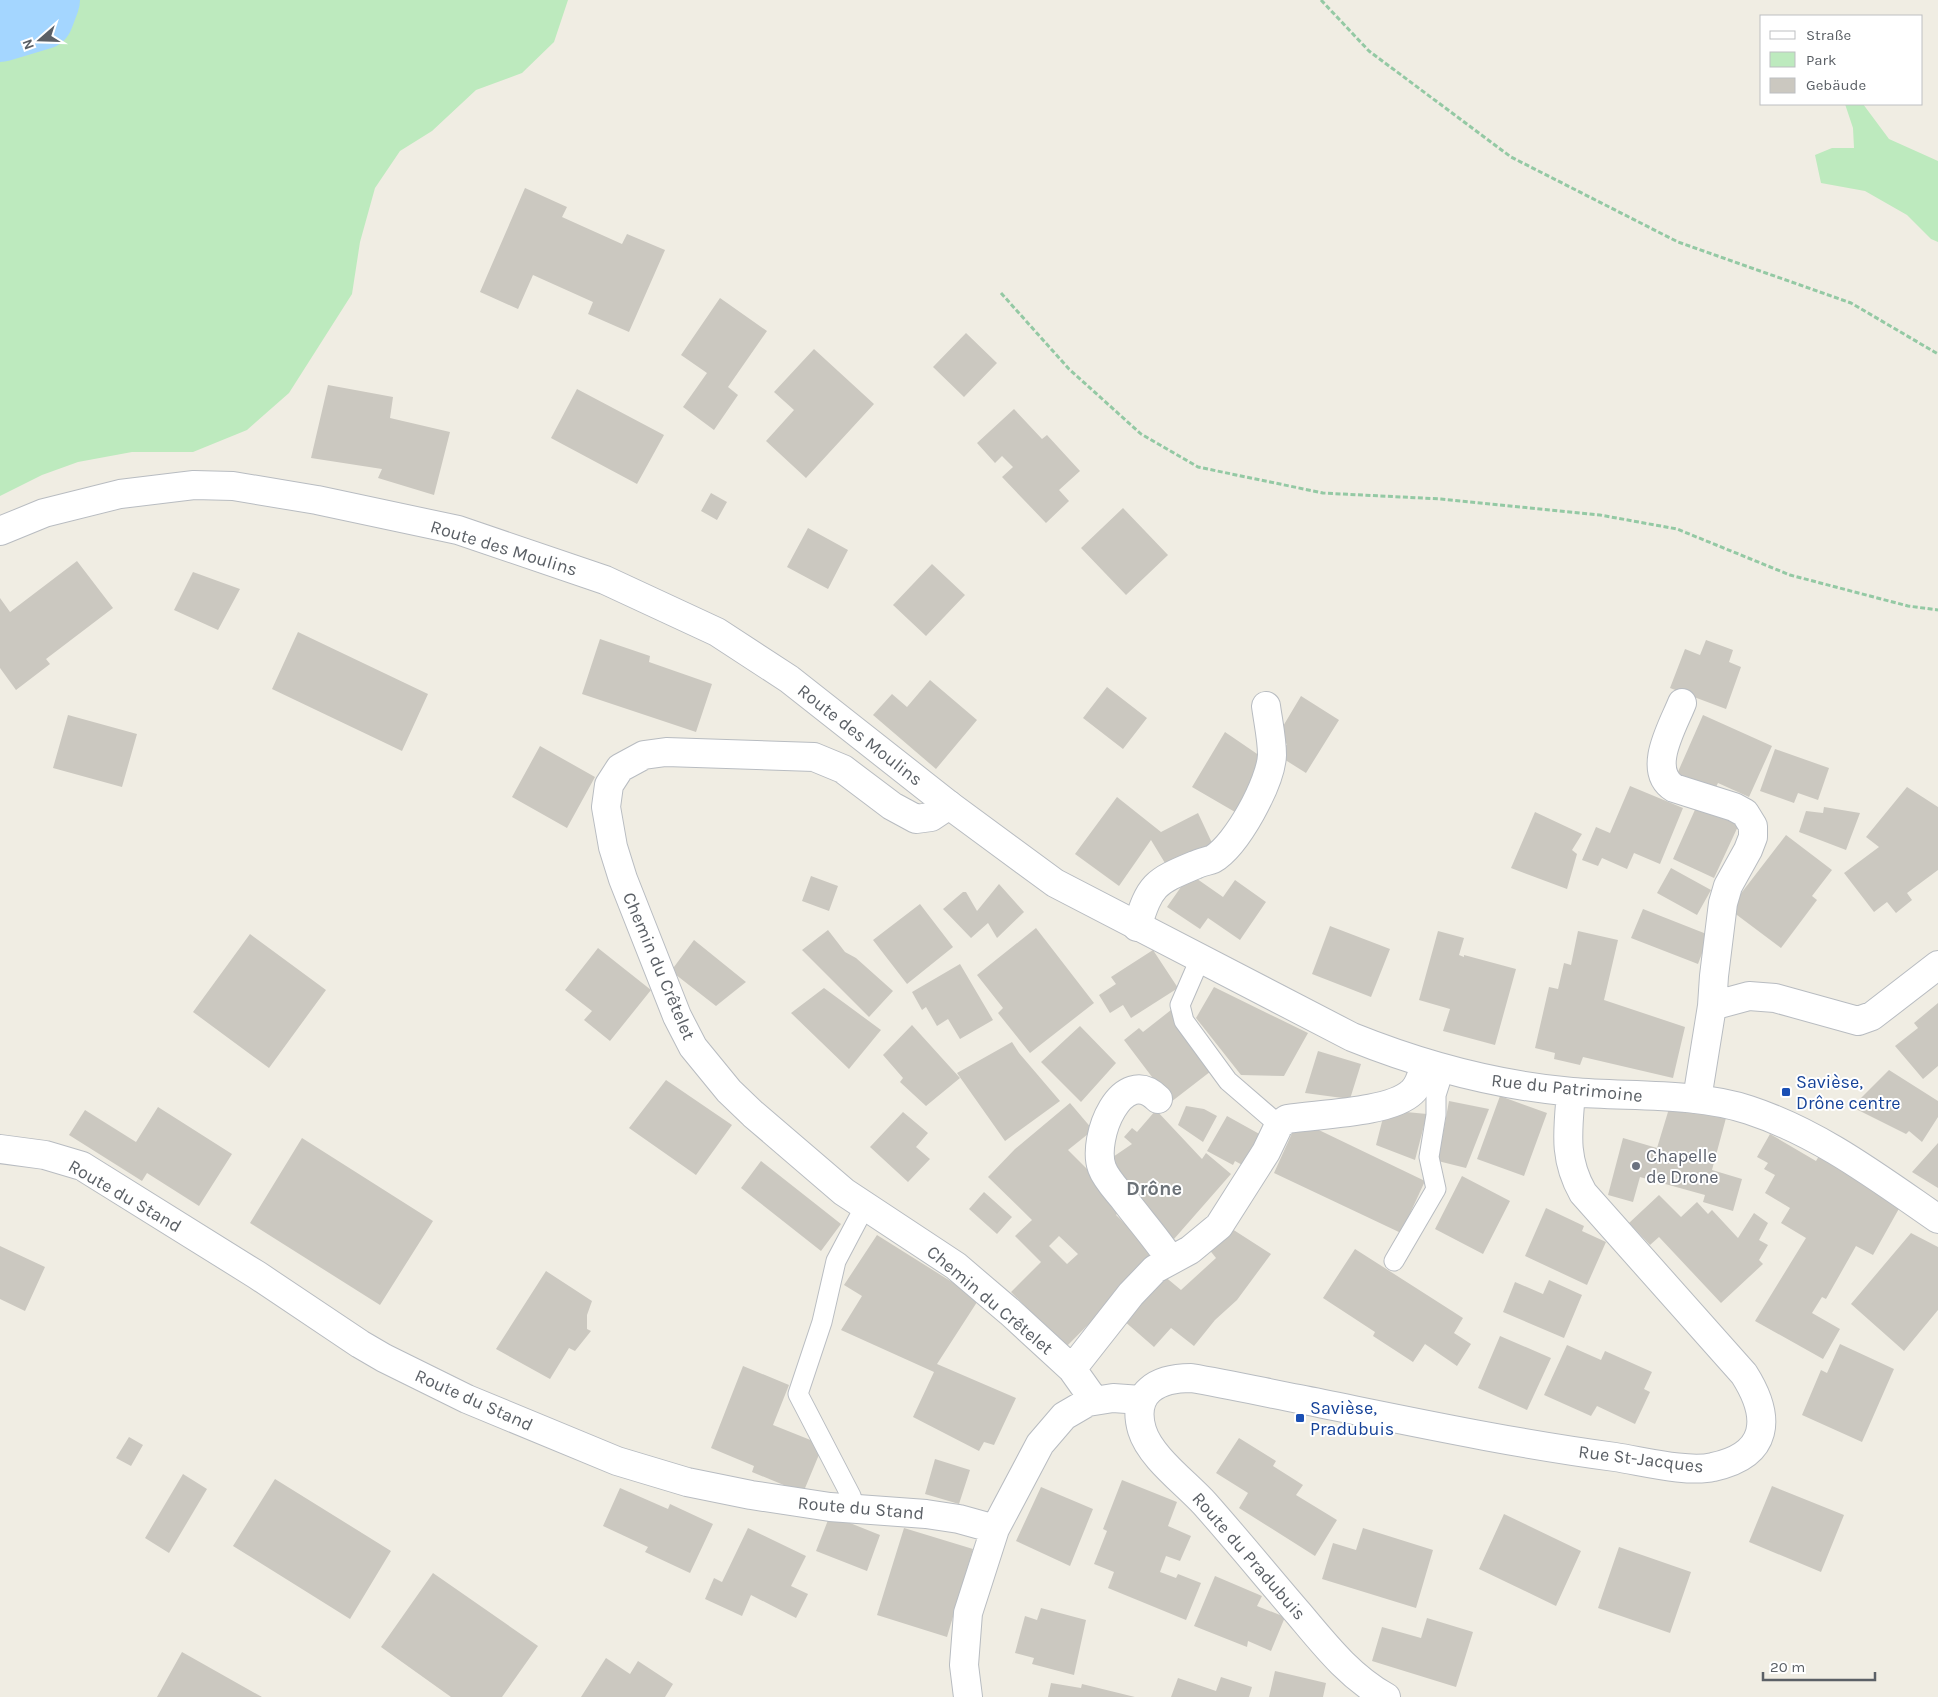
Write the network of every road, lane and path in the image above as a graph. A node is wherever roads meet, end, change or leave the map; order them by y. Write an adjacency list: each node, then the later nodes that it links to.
1 (1321, 0): 3 (path)
2 (1001, 293): 5 (path)
3 (1938, 354)
4 (0, 531): 8 (street, Route des Moulins)
5 (1938, 610)
6 (1682, 703): 12 (street)
7 (1266, 706): 9 (street)
8 (949, 805): 9 (street, Rue du Patrimoine); 19 (street, Chemin du Crêtelet)
9 (1137, 927): 10 (street, Rue du Patrimoine)
10 (1200, 959): 13 (street, Rue du Patrimoine); 17 (lane)
11 (1938, 965): 12 (street)
12 (1712, 1006): 16 (street)
13 (1434, 1067): 14 (street, Rue du Patrimoine); 17 (street); 22 (lane)
14 (1571, 1092): 16 (street, Rue du Patrimoine); 25 (street, Rue St-Jacques)
15 (1158, 1099): 21 (street)
16 (1697, 1099): 20 (street, Rue du Patrimoine)
17 (1279, 1125): 21 (street)
18 (0, 1149): 26 (street, Route du Stand)
19 (865, 1206): 23 (street, Chemin du Crêtelet); 26 (lane)
20 (1938, 1219)
21 (1170, 1259): 23 (street)
22 (1394, 1261)
23 (1072, 1369): 24 (street, Chemin du Crêtelet)
24 (1094, 1400): 25 (street); 27 (street)
25 (1142, 1400): 29 (street, Route du Pradubuis)
26 (855, 1508): 27 (street, Route du Stand)
27 (995, 1528): 28 (street)
28 (968, 1697)
29 (1386, 1697)

